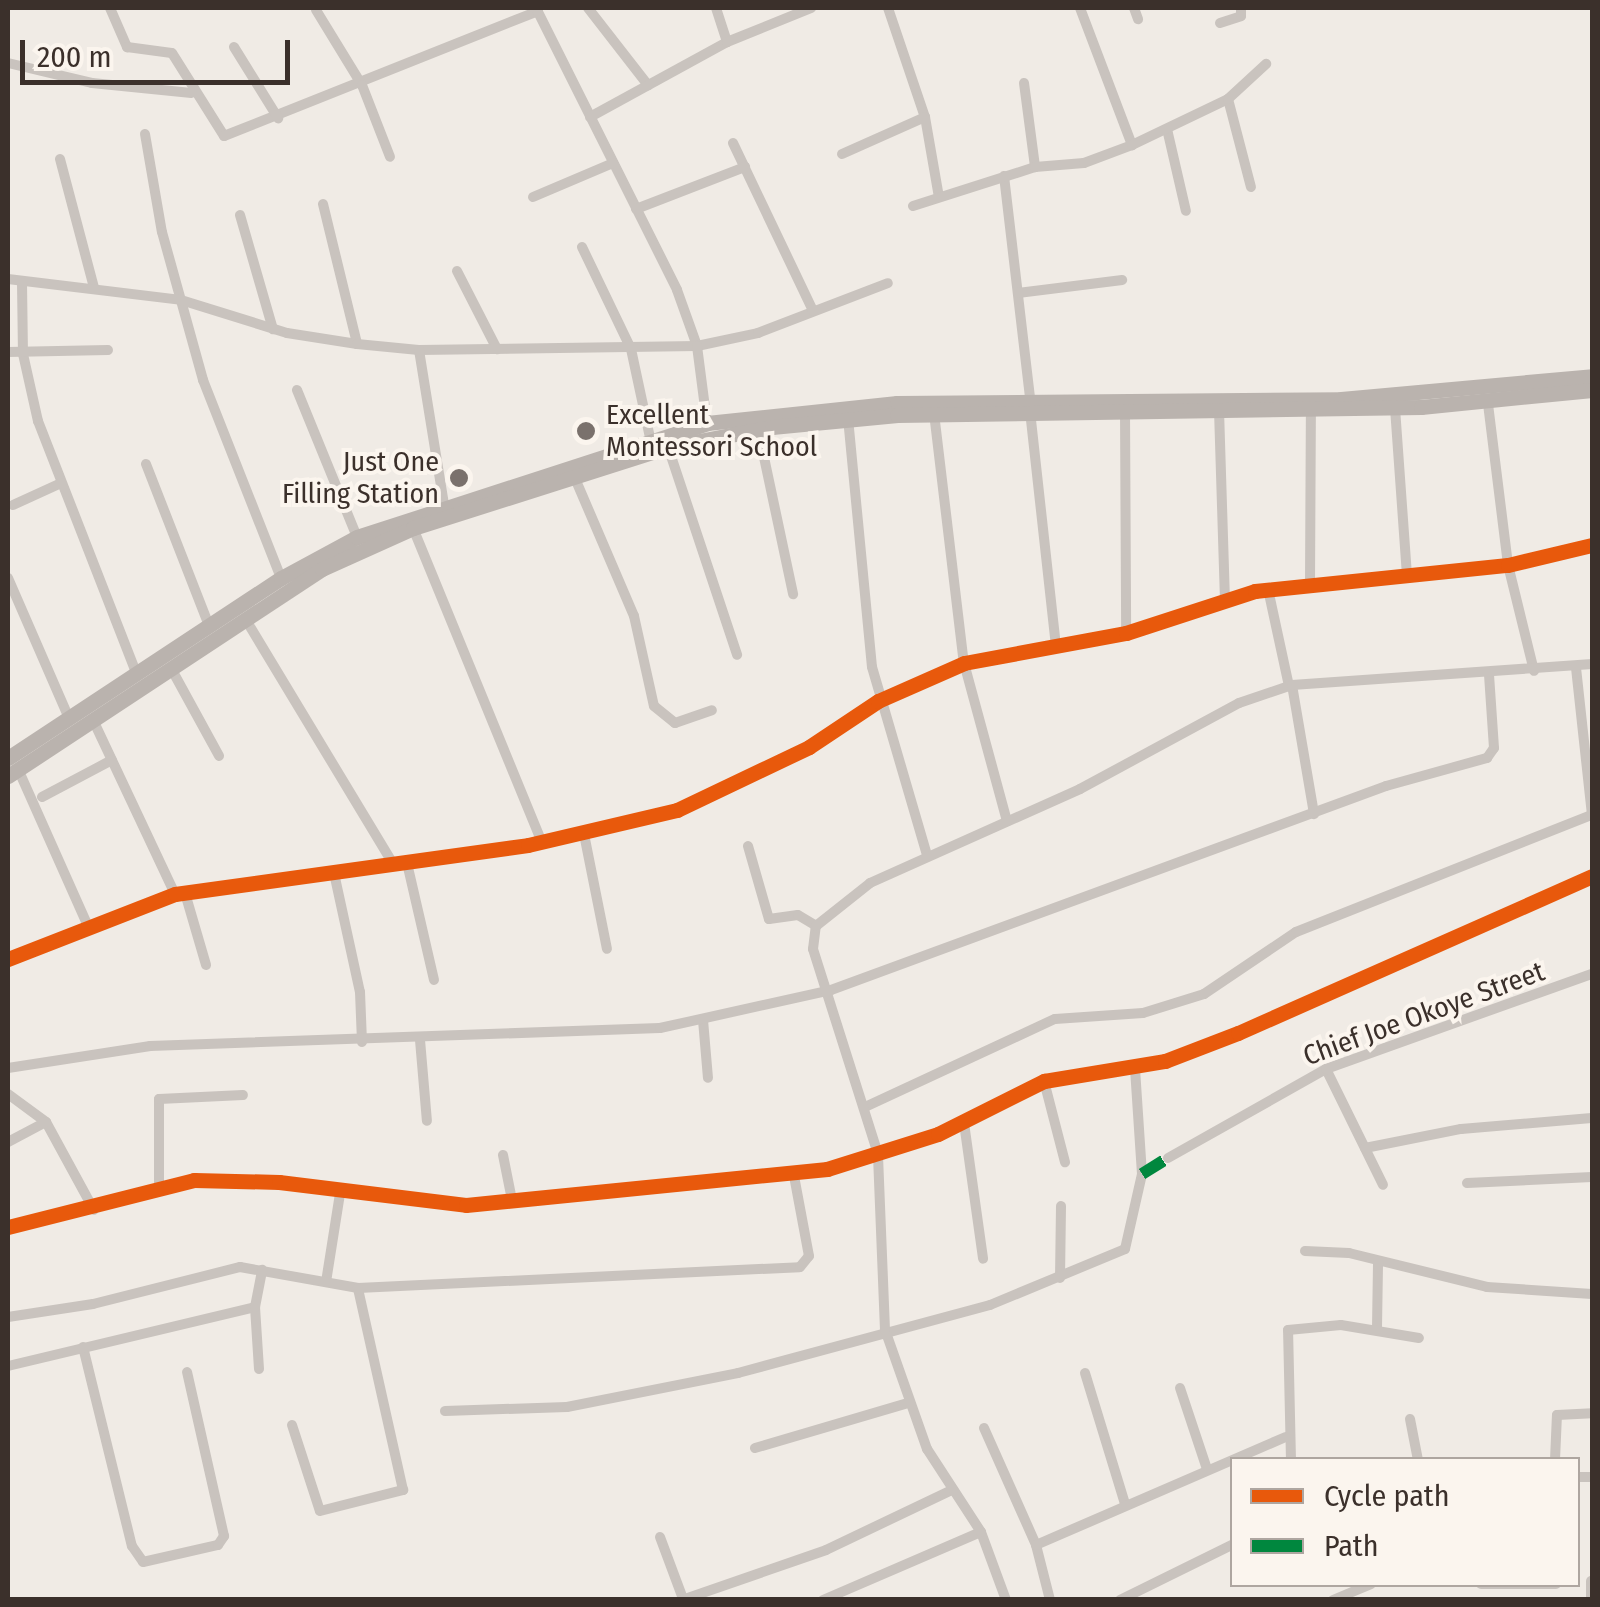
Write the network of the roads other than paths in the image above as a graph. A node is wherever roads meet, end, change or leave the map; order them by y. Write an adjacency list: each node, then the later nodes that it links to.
1 (110, 8): 18 (street)
2 (588, 8): 17 (street)
3 (716, 8): 11 (street)
4 (811, 8): 11 (street)
5 (888, 8): 21 (street)
6 (1080, 8): 26 (street)
7 (1241, 8): 10 (street)
8 (316, 10): 16 (street)
9 (537, 10): 16 (street); 20 (street)
10 (1220, 23)
11 (727, 42): 17 (street)
12 (234, 47): 22 (street)
13 (8, 63): 18 (street)
14 (1266, 64): 19 (street)
15 (1024, 84): 32 (street)
16 (362, 85): 22 (street); 28 (street)
17 (648, 85): 20 (street)
18 (193, 93): 22 (street)
19 (1228, 99): 23 (street); 34 (street)
20 (590, 117): 30 (street)
21 (925, 117): 27 (street); 36 (street)
22 (278, 118)
23 (1167, 130): 26 (street); 40 (street)
24 (145, 134): 50 (street)
25 (734, 143): 31 (street)
26 (1132, 145): 32 (street)
27 (842, 154)
28 (390, 158)
29 (60, 159): 48 (street)
30 (613, 163): 35 (street); 39 (street)
31 (745, 166): 39 (street); 51 (street)
32 (1035, 166): 33 (street)
33 (1004, 176): 36 (street); 49 (street)
34 (1250, 187)
35 (533, 197)
36 (938, 197): 38 (street)
37 (323, 204): 53 (street)
38 (913, 206)
39 (636, 208): 54 (street)
40 (1186, 211)
41 (240, 215): 52 (street)
42 (582, 247): 56 (street)
43 (456, 270): 55 (street)
44 (8, 279): 47 (street)
45 (1122, 280): 49 (street)
46 (888, 283): 51 (street)
47 (22, 284): 48 (street); 60 (street)
48 (94, 288): 50 (street)
49 (1018, 293): 64 (street)
50 (182, 300): 52 (street); 87 (street)
51 (813, 310): 54 (street)
52 (272, 329): 53 (street)
53 (357, 344): 58 (street)
54 (697, 346): 56 (street); 72 (street)
55 (497, 349): 56 (street); 58 (street)
56 (631, 349): 74 (street)
57 (108, 350): 60 (street)
58 (419, 350): 80 (street)
59 (8, 352): 60 (street)
60 (23, 354): 78 (street)
61 (1592, 376): 64 (main road)
62 (297, 390): 82 (street)
63 (1592, 390): 65 (main road)
64 (1030, 404): 67 (main road); 70 (main road); 72 (main road); 95 (street)
65 (1488, 404): 66 (main road); 84 (street)
66 (1395, 408): 69 (main road); 85 (street)
67 (1125, 410): 68 (main road); 94 (street)
68 (1219, 410): 69 (main road); 91 (street)
69 (1311, 410): 88 (street)
70 (934, 413): 71 (main road); 97 (street)
71 (848, 418): 73 (main road); 105 (street)
72 (707, 423): 74 (main road)
73 (758, 430): 75 (main road); 90 (street)
74 (650, 438): 80 (main road)
75 (668, 448): 77 (main road); 96 (street)
76 (146, 464): 93 (street)
77 (574, 476): 81 (main road); 106 (street)
78 (60, 484): 79 (street); 103 (street)
79 (14, 505)
80 (444, 505): 82 (main road)
81 (413, 528): 92 (main road); 117 (street)
82 (356, 537): 87 (main road)
83 (1592, 545): 84 (street)
84 (1508, 565): 85 (street); 101 (street)
85 (1407, 574): 88 (street)
86 (8, 578): 107 (street)
87 (281, 578): 93 (main road)
88 (1310, 582): 89 (street)
89 (1268, 588): 91 (street); 104 (street)
90 (793, 594)
91 (1226, 600): 94 (street)
92 (246, 620): 100 (main road); 121 (street)
93 (209, 626): 103 (main road)
94 (1126, 633): 95 (street)
95 (1056, 646): 97 (street)
96 (737, 655)
97 (964, 663): 105 (street); 115 (street)
98 (1592, 664): 99 (street)
99 (1576, 668): 101 (street); 112 (street)
100 (172, 670): 108 (main road); 109 (street)
101 (1534, 672): 102 (street)
102 (1488, 674): 104 (street); 114 (street)
103 (138, 676): 107 (main road)
104 (1290, 685): 114 (street); 115 (street)
105 (878, 701): 116 (street); 119 (street)
106 (712, 710)
107 (70, 718): 111 (main road)
108 (94, 722): 110 (street); 111 (main road)
109 (219, 756)
110 (112, 760): 113 (street); 124 (street)
111 (11, 768): 125 (street)
112 (1589, 768): 143 (street)
113 (42, 797)
114 (1314, 814): 132 (street)
115 (1007, 821): 119 (street)
116 (584, 834): 117 (street); 127 (street)
117 (542, 842): 120 (street)
118 (748, 846): 126 (street)
119 (927, 855): 126 (street)
120 (407, 863): 121 (street); 131 (street)
121 (394, 865): 122 (street)
122 (334, 873): 124 (street); 135 (street)
123 (1592, 876): 137 (street)
124 (180, 893): 125 (street); 129 (street)
125 (87, 924): 128 (street)
126 (816, 926): 132 (street)
127 (607, 949)
128 (8, 959)
129 (206, 965)
130 (1592, 974): 138 (street, Chief Joe Okoye Street)
131 (434, 980)
132 (831, 990): 133 (street); 143 (street)
133 (703, 1020): 134 (street); 139 (street)
134 (420, 1040): 135 (street); 146 (street)
135 (362, 1042): 136 (street)
136 (8, 1068)
137 (1135, 1068): 140 (street); 168 (street)
138 (1326, 1069): 149 (street); 152 (street, Chief Joe Okoye Street)
139 (708, 1078)
140 (1044, 1081): 147 (street); 153 (street)
141 (8, 1094): 145 (street)
142 (243, 1095): 157 (street)
143 (865, 1107): 150 (street)
144 (1592, 1118): 149 (street)
145 (46, 1122): 148 (street); 162 (street)
146 (427, 1122)
147 (964, 1123): 150 (street); 165 (street)
148 (8, 1142)
149 (1365, 1148): 158 (street)
150 (878, 1154): 154 (street); 175 (street)
151 (503, 1155): 160 (street)
152 (1168, 1158)
153 (1064, 1162)
154 (794, 1176): 160 (street); 170 (street)
155 (1592, 1177): 156 (street)
156 (1467, 1183)
157 (159, 1185): 159 (street); 162 (street)
158 (1383, 1185)
159 (340, 1194): 160 (street); 169 (street)
160 (512, 1200)
161 (1061, 1206): 168 (street)
162 (94, 1210): 163 (street)
163 (8, 1227)
164 (1305, 1251): 166 (street)
165 (984, 1259)
166 (1378, 1261): 171 (street); 174 (street)
167 (262, 1270): 169 (street); 172 (street); 173 (street)
168 (1060, 1278): 175 (street)
169 (326, 1282): 170 (street)
170 (358, 1288): 187 (street)
171 (1592, 1294)
172 (255, 1307): 177 (street); 179 (street)
173 (8, 1317)
174 (1377, 1328): 176 (street); 189 (street)
175 (886, 1330): 183 (street); 184 (street)
176 (1419, 1338)
177 (83, 1348): 178 (street); 180 (street)
178 (8, 1366)
179 (259, 1369)
180 (186, 1372)
181 (1085, 1373): 198 (street)
182 (1180, 1388): 196 (street)
183 (908, 1403): 190 (street); 197 (street)
184 (445, 1411)
185 (1592, 1412): 194 (street)
186 (1410, 1419): 193 (street)
187 (292, 1424)
188 (984, 1428): 201 (street)
189 (1286, 1437): 191 (street); 192 (street)
190 (755, 1448)
191 (1237, 1457)
192 (1291, 1457)
193 (1417, 1457)
194 (1555, 1457)
195 (1230, 1460): 196 (street)
196 (1207, 1469): 198 (street)
197 (952, 1490): 199 (street); 205 (street)
198 (1125, 1504): 201 (street)
199 (981, 1532): 206 (street); 207 (street)
200 (660, 1537): 205 (street)
201 (1036, 1545): 208 (street)
202 (1230, 1546): 209 (street)
203 (1592, 1581): 211 (street)
204 (1363, 1587): 210 (street)
205 (683, 1599)
206 (823, 1600)
207 (1006, 1600)
208 (1050, 1600)
209 (1120, 1600)
210 (1333, 1600)
211 (1591, 1600)

